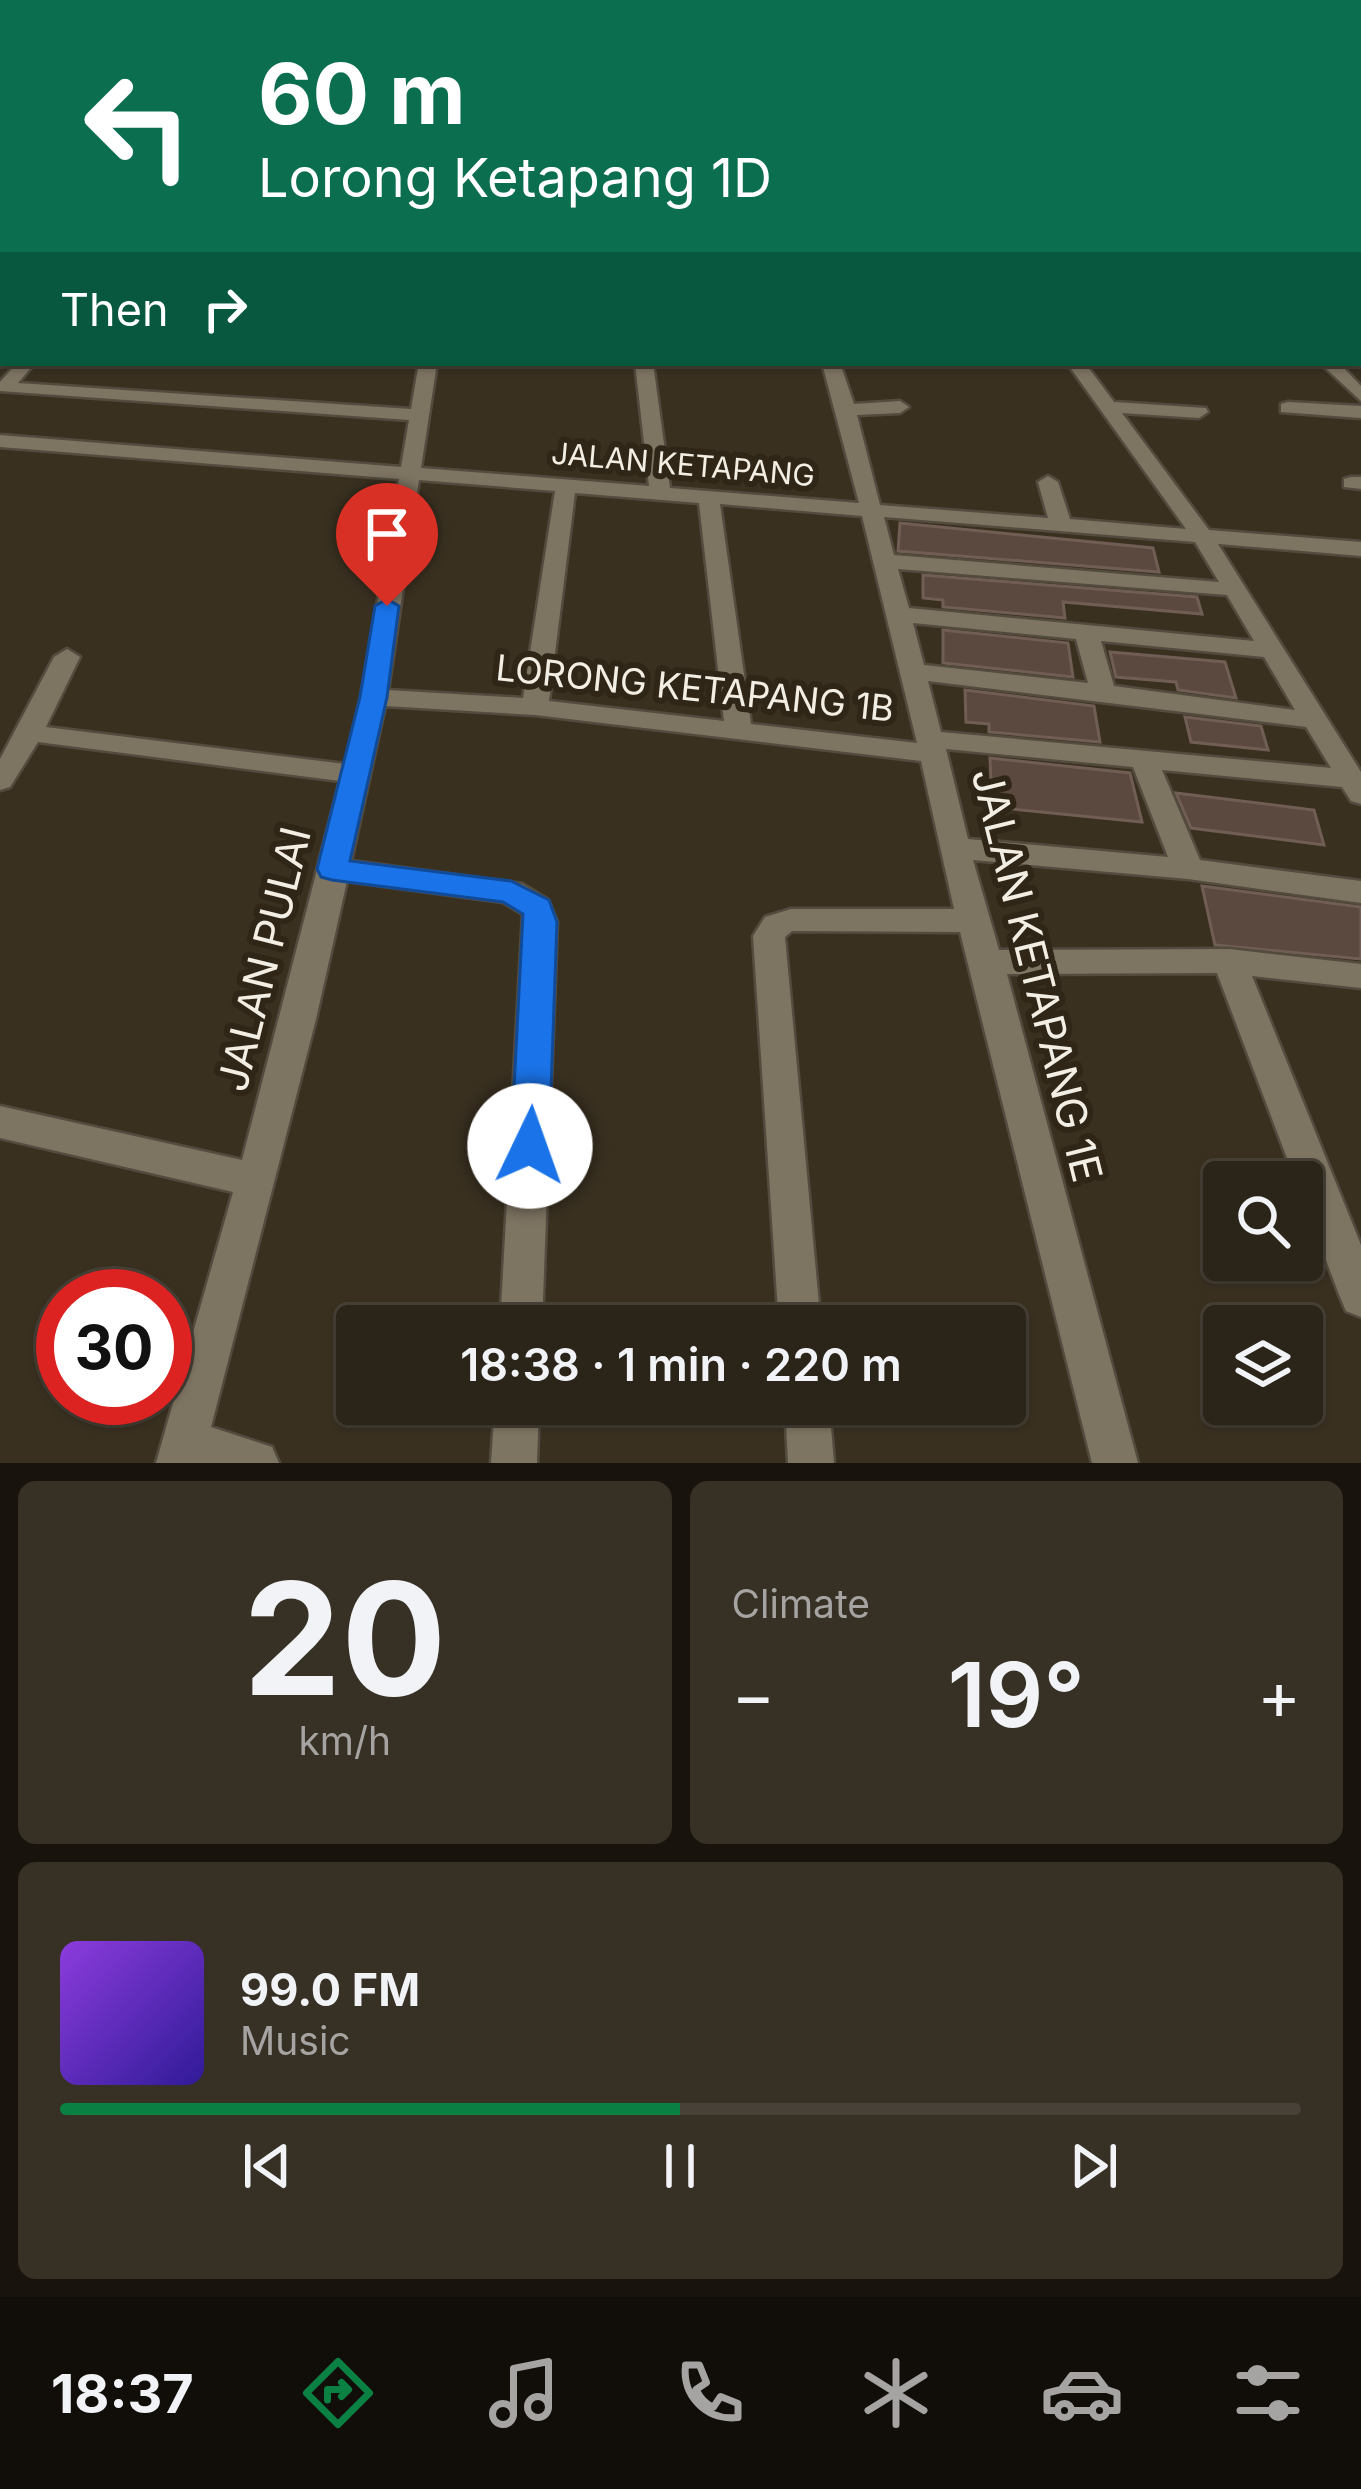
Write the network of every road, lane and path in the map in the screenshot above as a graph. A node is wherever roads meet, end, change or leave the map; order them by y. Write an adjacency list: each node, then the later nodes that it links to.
1 (427, 366): 14 (street, JALAN PULAI)
2 (644, 366): 19 (street)
3 (832, 366): 11 (street, JALAN KETAPANG 1E)
4 (1078, 366): 9 (street)
5 (1332, 366): 7 (street)
6 (2, 387): 14 (street)
7 (1361, 395)
8 (900, 407): 11 (street)
9 (1105, 407): 12 (street); 23 (street)
10 (1288, 408): 13 (street)
11 (850, 410): 21 (street, JALAN KETAPANG 1E)
12 (1198, 412)
13 (1361, 412)
14 (418, 415): 16 (street, JALAN PULAI)
15 (0, 441): 16 (street, JALAN KETAPANG)
16 (408, 471): 18 (street, JALAN KETAPANG); 34 (street, JALAN PULAI)
17 (1048, 482): 22 (street)
18 (566, 486): 19 (street, JALAN KETAPANG); 35 (street)
19 (660, 493): 20 (street, JALAN KETAPANG)
20 (710, 498): 21 (street, JALAN KETAPANG); 37 (street)
21 (871, 509): 25 (street, JALAN KETAPANG); 26 (street, JALAN KETAPANG 1E)
22 (1061, 525): 23 (street, JALAN KETAPANG); 25 (street, JALAN KETAPANG)
23 (1202, 536): 24 (street, JALAN KETAPANG); 30 (street)
24 (1361, 548)
25 (1038, 549): 26 (street); 27 (street)
26 (886, 561): 28 (street, JALAN KETAPANG 1E)
27 (1222, 589)
28 (902, 615): 29 (street); 32 (street, JALAN KETAPANG 1E)
29 (1086, 631): 30 (street); 33 (street)
30 (1270, 650): 36 (street)
31 (68, 657): 38 (street)
32 (916, 672): 33 (street); 39 (street, JALAN KETAPANG 1E)
33 (1103, 692): 36 (street)
34 (374, 697): 35 (street, LORONG KETAPANG 1B); 41 (street, JALAN PULAI)
35 (535, 707): 37 (street, LORONG KETAPANG 1B)
36 (1314, 721): 43 (street)
37 (738, 728): 39 (street, LORONG KETAPANG 1B)
38 (30, 733): 41 (street); 42 (street)
39 (933, 747): 40 (street, LORONG KETAPANG 1B); 44 (street, JALAN KETAPANG 1E)
40 (1144, 759): 43 (street, LORONG KETAPANG 1B); 46 (street)
41 (356, 773): 45 (street, JALAN PULAI)
42 (0, 781)
43 (1355, 787)
44 (956, 848): 46 (street); 48 (street, JALAN KETAPANG 1E)
45 (332, 869): 53 (street, JALAN PULAI); 55 (street)
46 (1187, 869): 47 (street)
47 (1361, 892)
48 (973, 922): 50 (street, JALAN KETAPANG 1E); 56 (street)
49 (1229, 961): 50 (street); 51 (street); 54 (street)
50 (987, 962): 63 (street, JALAN KETAPANG 1E)
51 (1361, 976)
52 (0, 1123): 53 (street)
53 (255, 1180): 59 (street, JALAN PULAI)
54 (1361, 1297)
55 (522, 1305)
56 (798, 1305)
57 (516, 1425): 61 (street)
58 (809, 1425): 62 (street)
59 (182, 1453): 60 (street)
60 (256, 1463)
61 (514, 1463)
62 (812, 1463)
63 (1115, 1463)

